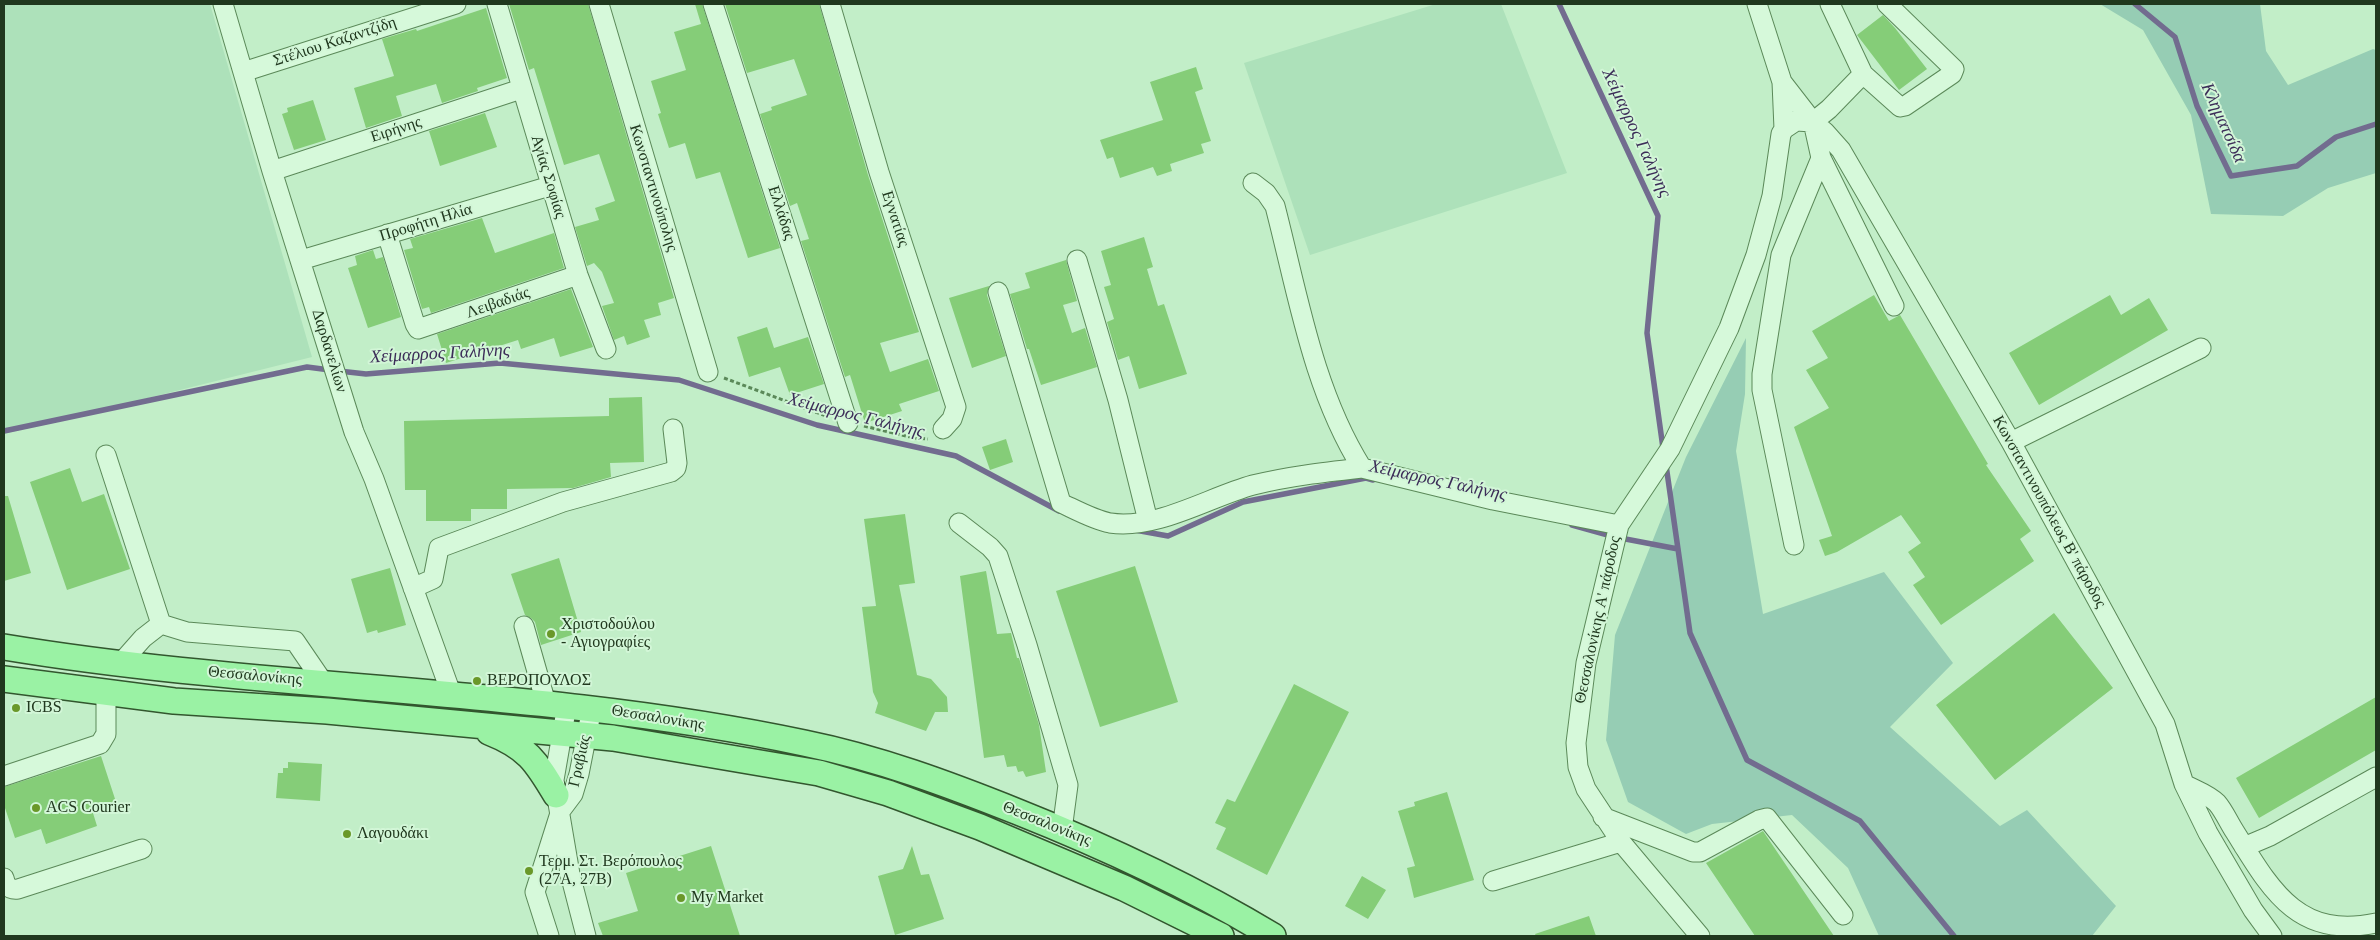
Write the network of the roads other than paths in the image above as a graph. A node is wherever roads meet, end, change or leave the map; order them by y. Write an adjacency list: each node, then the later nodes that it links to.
1 (223, 4): 10 (street, Δαρδανελίων)
2 (456, 4): 10 (street, Στέλιου Καζαντζίδη)
3 (497, 4): 13 (street, Αγίας Σοφίας)
4 (599, 4): 28 (street, Κωνσταντινούπολης)
5 (713, 4): 29 (street, Ελλάδας)
6 (830, 4): 31 (street, Εγνατίας)
7 (1757, 4): 12 (street)
8 (1830, 4): 11 (street)
9 (1887, 4): 11 (street)
10 (243, 72): 17 (street, Δαρδανελίων)
11 (1863, 74): 14 (street)
12 (1782, 82): 14 (street, Κωνσταντινουπόλεως Β' πάροδος); 15 (street, Θεσσαλονίκης Α' πάροδος)
13 (521, 89): 17 (street, Ειρήνης); 19 (street, Αγίας Σοφίας)
14 (1813, 122): 15 (street); 16 (street); 32 (street, Κωνσταντινουπόλεως Β' πάροδος)
15 (1787, 127): 37 (street, Θεσσαλονίκης Α' πάροδος)
16 (1821, 158): 25 (street); 38 (street)
17 (272, 171): 21 (street, Δαρδανελίων)
18 (1253, 183): 34 (street)
19 (550, 186): 20 (street, Προφήτη Ηλία); 23 (street, Αγίας Σοφίας)
20 (388, 234): 21 (street, Προφήτη Ηλία); 23 (street, Λειβαδιάς)
21 (301, 260): 39 (street, Δαρδανελίων)
22 (1077, 260): 35 (street)
23 (578, 275): 27 (street, Αγίας Σοφίας)
24 (998, 292): 35 (street)
25 (1894, 306)
26 (2200, 348): 32 (street)
27 (606, 349)
28 (708, 372)
29 (848, 423)
30 (673, 429): 39 (street)
31 (943, 430)
32 (2011, 442): 54 (street, Κωνσταντινουπόλεως Β' πάροδος)
33 (106, 454): 40 (street)
34 (1362, 468): 35 (street); 37 (street)
35 (1148, 521)
36 (959, 523): 57 (street)
37 (1619, 525): 56 (street, Θεσσαλονίκης Α' πάροδος)
38 (1794, 545)
39 (413, 588): 46 (street, Δαρδανελίων)
40 (161, 624): 43 (street); 45 (street)
41 (524, 626): 48 (street)
42 (4, 647): 43 (main road, Θεσσαλονίκης)
43 (120, 664): 45 (main road, Θεσσαλονίκης)
44 (4, 679): 47 (main road, Θεσσαλονίκης)
45 (323, 682): 46 (main road, Θεσσαλονίκης)
46 (450, 693): 48 (main road, Θεσσαλονίκης)
47 (106, 694): 50 (main road, Θεσσαλονίκης); 52 (street)
48 (557, 704): 49 (main road, Θεσσαλονίκης); 51 (street, Γραβιάς)
49 (592, 708): 51 (street, Γραβιάς); 57 (main road, Θεσσαλονίκης)
50 (470, 725): 51 (main road, Θεσσαλονίκης); 55 (main road)
51 (574, 734): 55 (street, Γραβιάς); 67 (main road, Θεσσαλονίκης)
52 (4, 776)
53 (2376, 777): 59 (street)
54 (2184, 784): 59 (street); 70 (street, Κωνσταντινουπόλεως Β' πάροδος)
55 (558, 803): 65 (street, Γραβιάς); 66 (street)
56 (1603, 817): 58 (street, Θεσσαλονίκης Α' πάροδος); 63 (street)
57 (1062, 830): 68 (main road, Θεσσαλονίκης)
58 (1621, 842): 62 (street); 69 (street, Θεσσαλονίκης Α' πάροδος)
59 (2244, 847): 64 (street)
60 (142, 849): 61 (street)
61 (4, 878)
62 (1493, 882)
63 (1843, 915)
64 (2376, 923)
65 (549, 936)
66 (586, 936)
67 (1221, 936)
68 (1273, 936)
69 (1700, 936)
70 (2272, 936)

